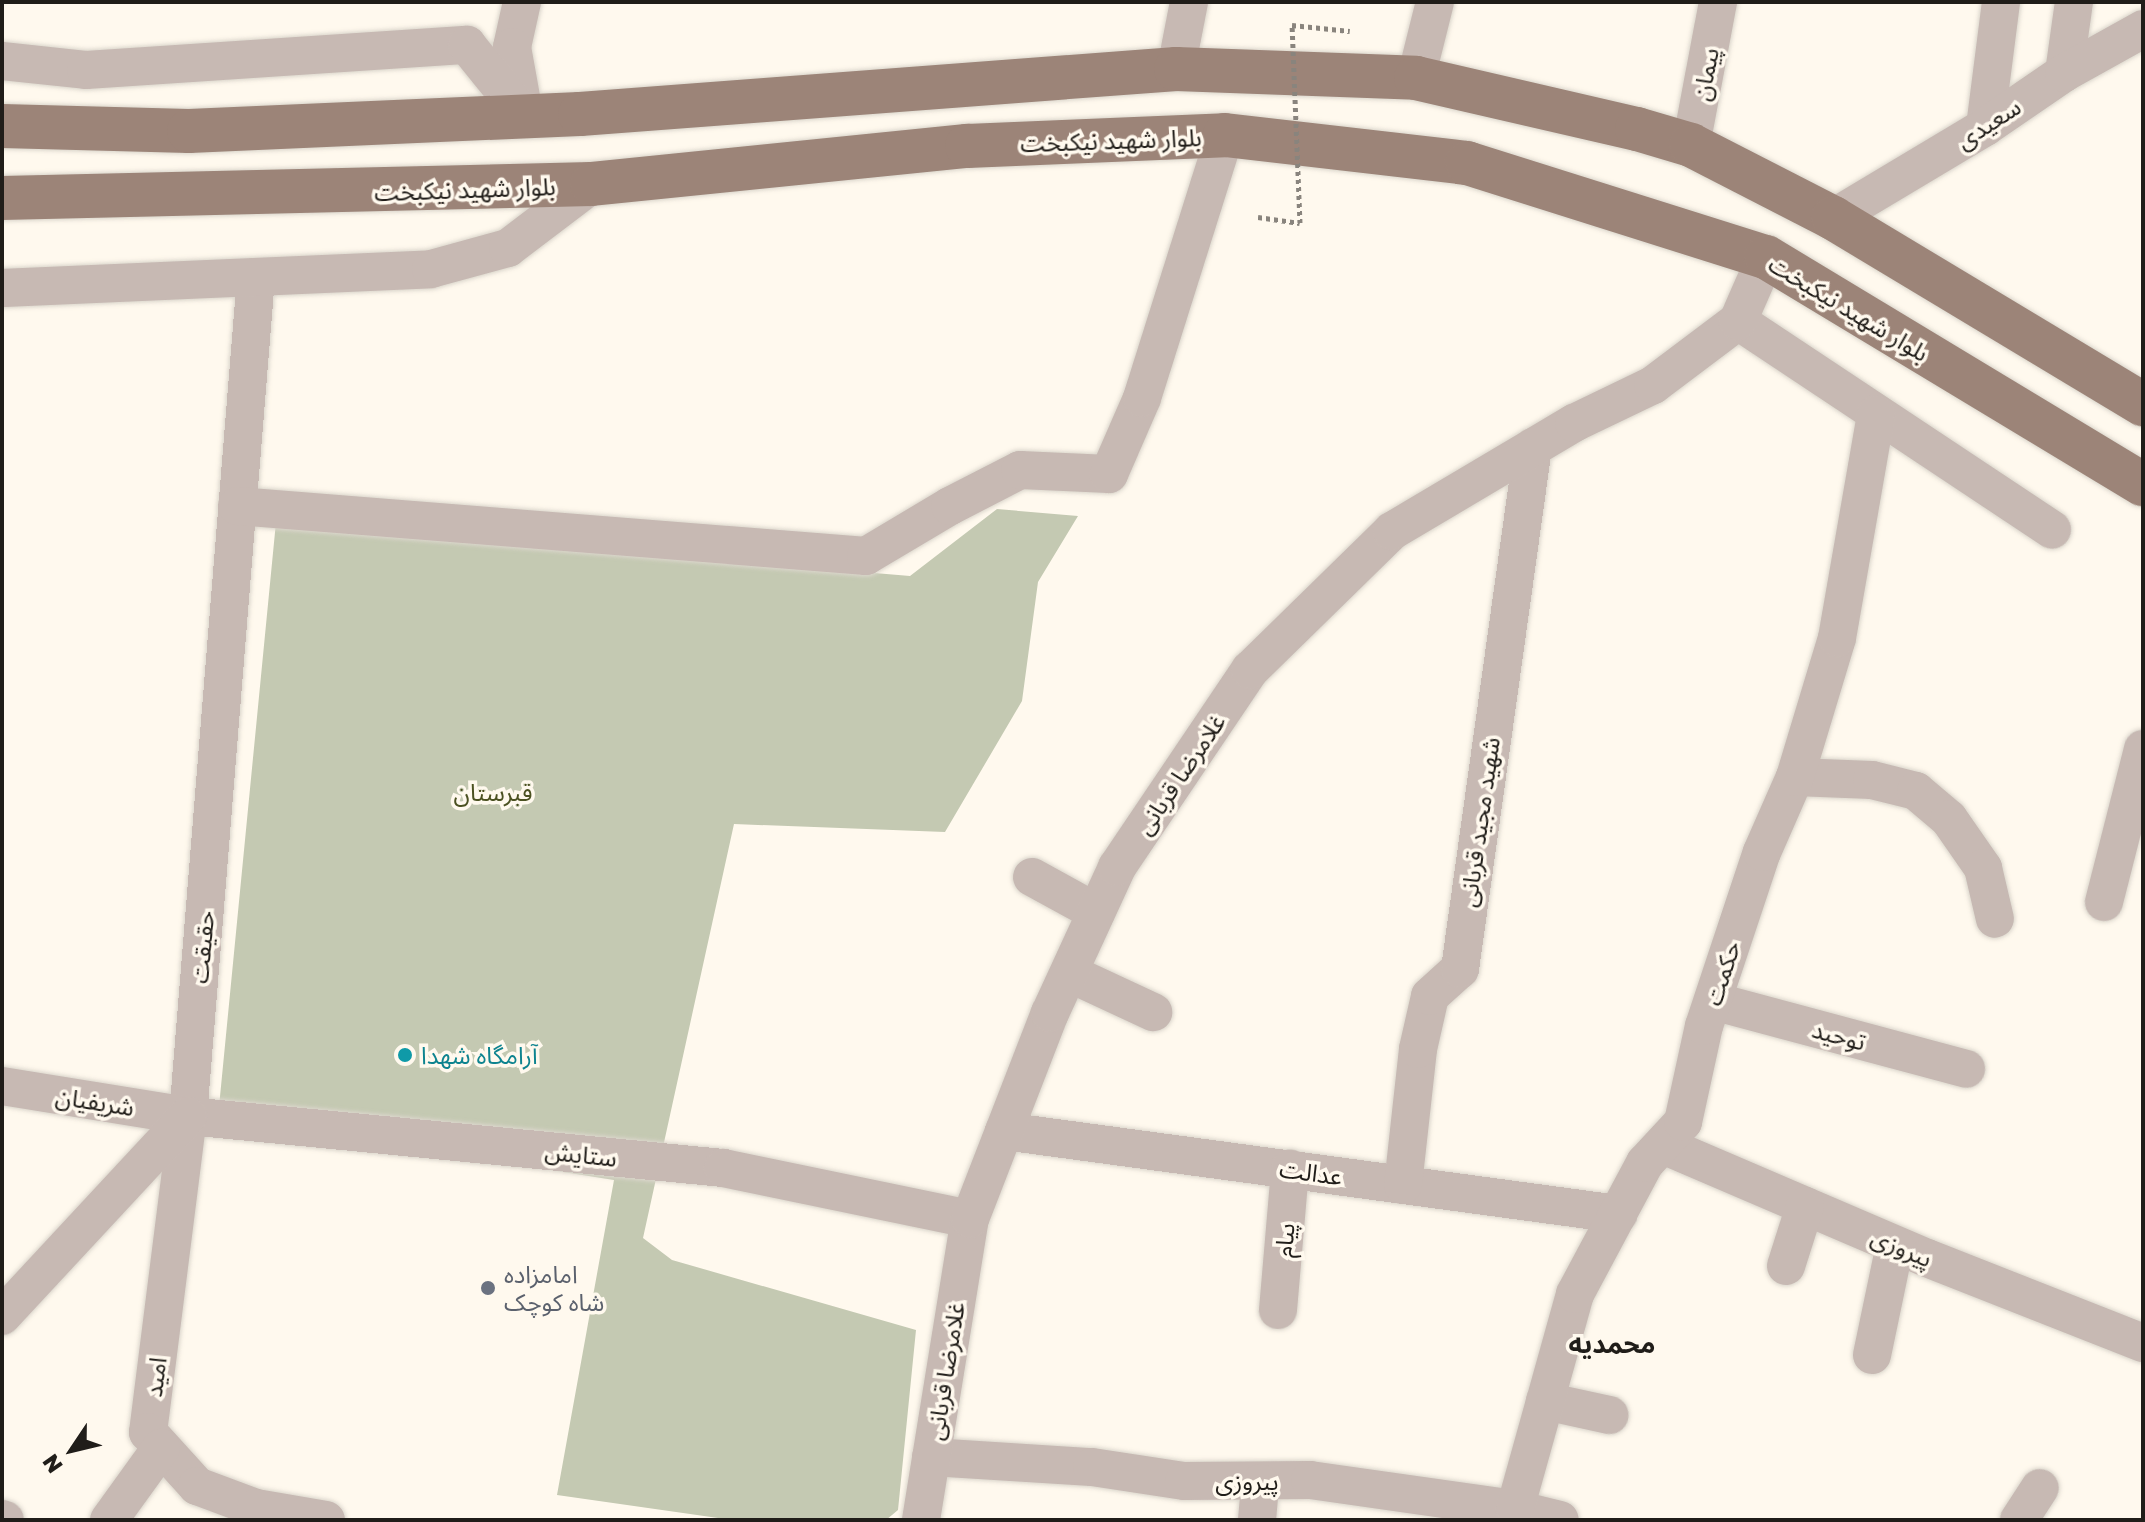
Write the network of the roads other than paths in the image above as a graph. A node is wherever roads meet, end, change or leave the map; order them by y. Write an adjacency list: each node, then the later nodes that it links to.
1 (522, 2): 12 (street)
2 (1189, 2): 9 (street)
3 (1435, 2): 11 (street)
4 (1718, 2): 16 (street, پیمان)
5 (2001, 2): 14 (street)
6 (2074, 2): 10 (street)
7 (2143, 29): 10 (street, سعیدی)
8 (2, 61): 12 (street)
9 (1176, 69): 11 (main road); 12 (main road)
10 (2064, 73): 14 (street, سعیدی)
11 (1416, 78): 16 (main road)
12 (525, 117): 13 (main road)
13 (2, 126)
14 (1985, 127): 19 (street, سعیدی)
15 (1225, 135): 17 (main road, بلوار شهید نیکبخت); 20 (main road, بلوار شهید نیکبخت); 28 (street)
16 (1691, 145): 19 (main road)
17 (592, 184): 18 (main road, بلوار شهید نیکبخت); 21 (street)
18 (2, 198)
19 (1833, 218): 24 (main road)
20 (1766, 257): 23 (street, غلامرضا قربانی); 27 (main road, بلوار شهید نیکبخت)
21 (256, 277): 22 (street); 28 (street, حقیقت)
22 (2, 288)
23 (1738, 321): 25 (street); 26 (street, غلامرضا قربانی)
24 (2143, 404)
25 (1876, 414): 29 (street); 31 (street, حکمت)
26 (1533, 447): 34 (street, غلامرضا قربانی); 45 (street, شهید مجید قربانی)
27 (2143, 484)
28 (237, 506): 41 (street, حقیقت)
29 (2052, 530)
30 (2143, 749): 33 (street)
31 (1795, 777): 35 (street); 37 (street, حکمت)
32 (1032, 877): 34 (street)
33 (2104, 902)
34 (1096, 912): 36 (street, غلامرضا قربانی)
35 (1995, 919)
36 (1069, 973): 38 (street); 42 (street, غلامرضا قربانی)
37 (1713, 1001): 39 (street, توحید); 43 (street, حکمت)
38 (1153, 1012)
39 (1966, 1069)
40 (2, 1086): 41 (street, شریفیان)
41 (188, 1116): 48 (street, ستایش); 52 (street); 57 (street, امید)
42 (1004, 1131): 44 (street, عدالت); 48 (street, غلامرضا قربانی)
43 (1663, 1145): 46 (street, پیروزی); 47 (street, حکمت)
44 (1290, 1169): 45 (street, عدالت); 51 (street, پیام)
45 (1403, 1185): 47 (street, عدالت)
46 (1805, 1206): 49 (street, پیروزی); 50 (street)
47 (1618, 1214): 55 (street, حکمت)
48 (970, 1219): 58 (street, غلامرضا قربانی)
49 (1895, 1245): 53 (street, پیروزی); 54 (street)
50 (1786, 1266)
51 (1278, 1310)
52 (2, 1316)
53 (2143, 1343)
54 (1872, 1355)
55 (1545, 1401): 56 (street); 61 (street, حکمت)
56 (1609, 1415)
57 (161, 1448): 62 (street); 63 (street, امید)
58 (931, 1457): 59 (street, پیروزی); 64 (street, غلامرضا قربانی)
59 (1260, 1483): 61 (street, پیروزی); 65 (street)
60 (2040, 1488): 66 (street)
61 (1535, 1516)
62 (109, 1520)
63 (326, 1520)
64 (921, 1520)
65 (1257, 1520)
66 (2019, 1520)

